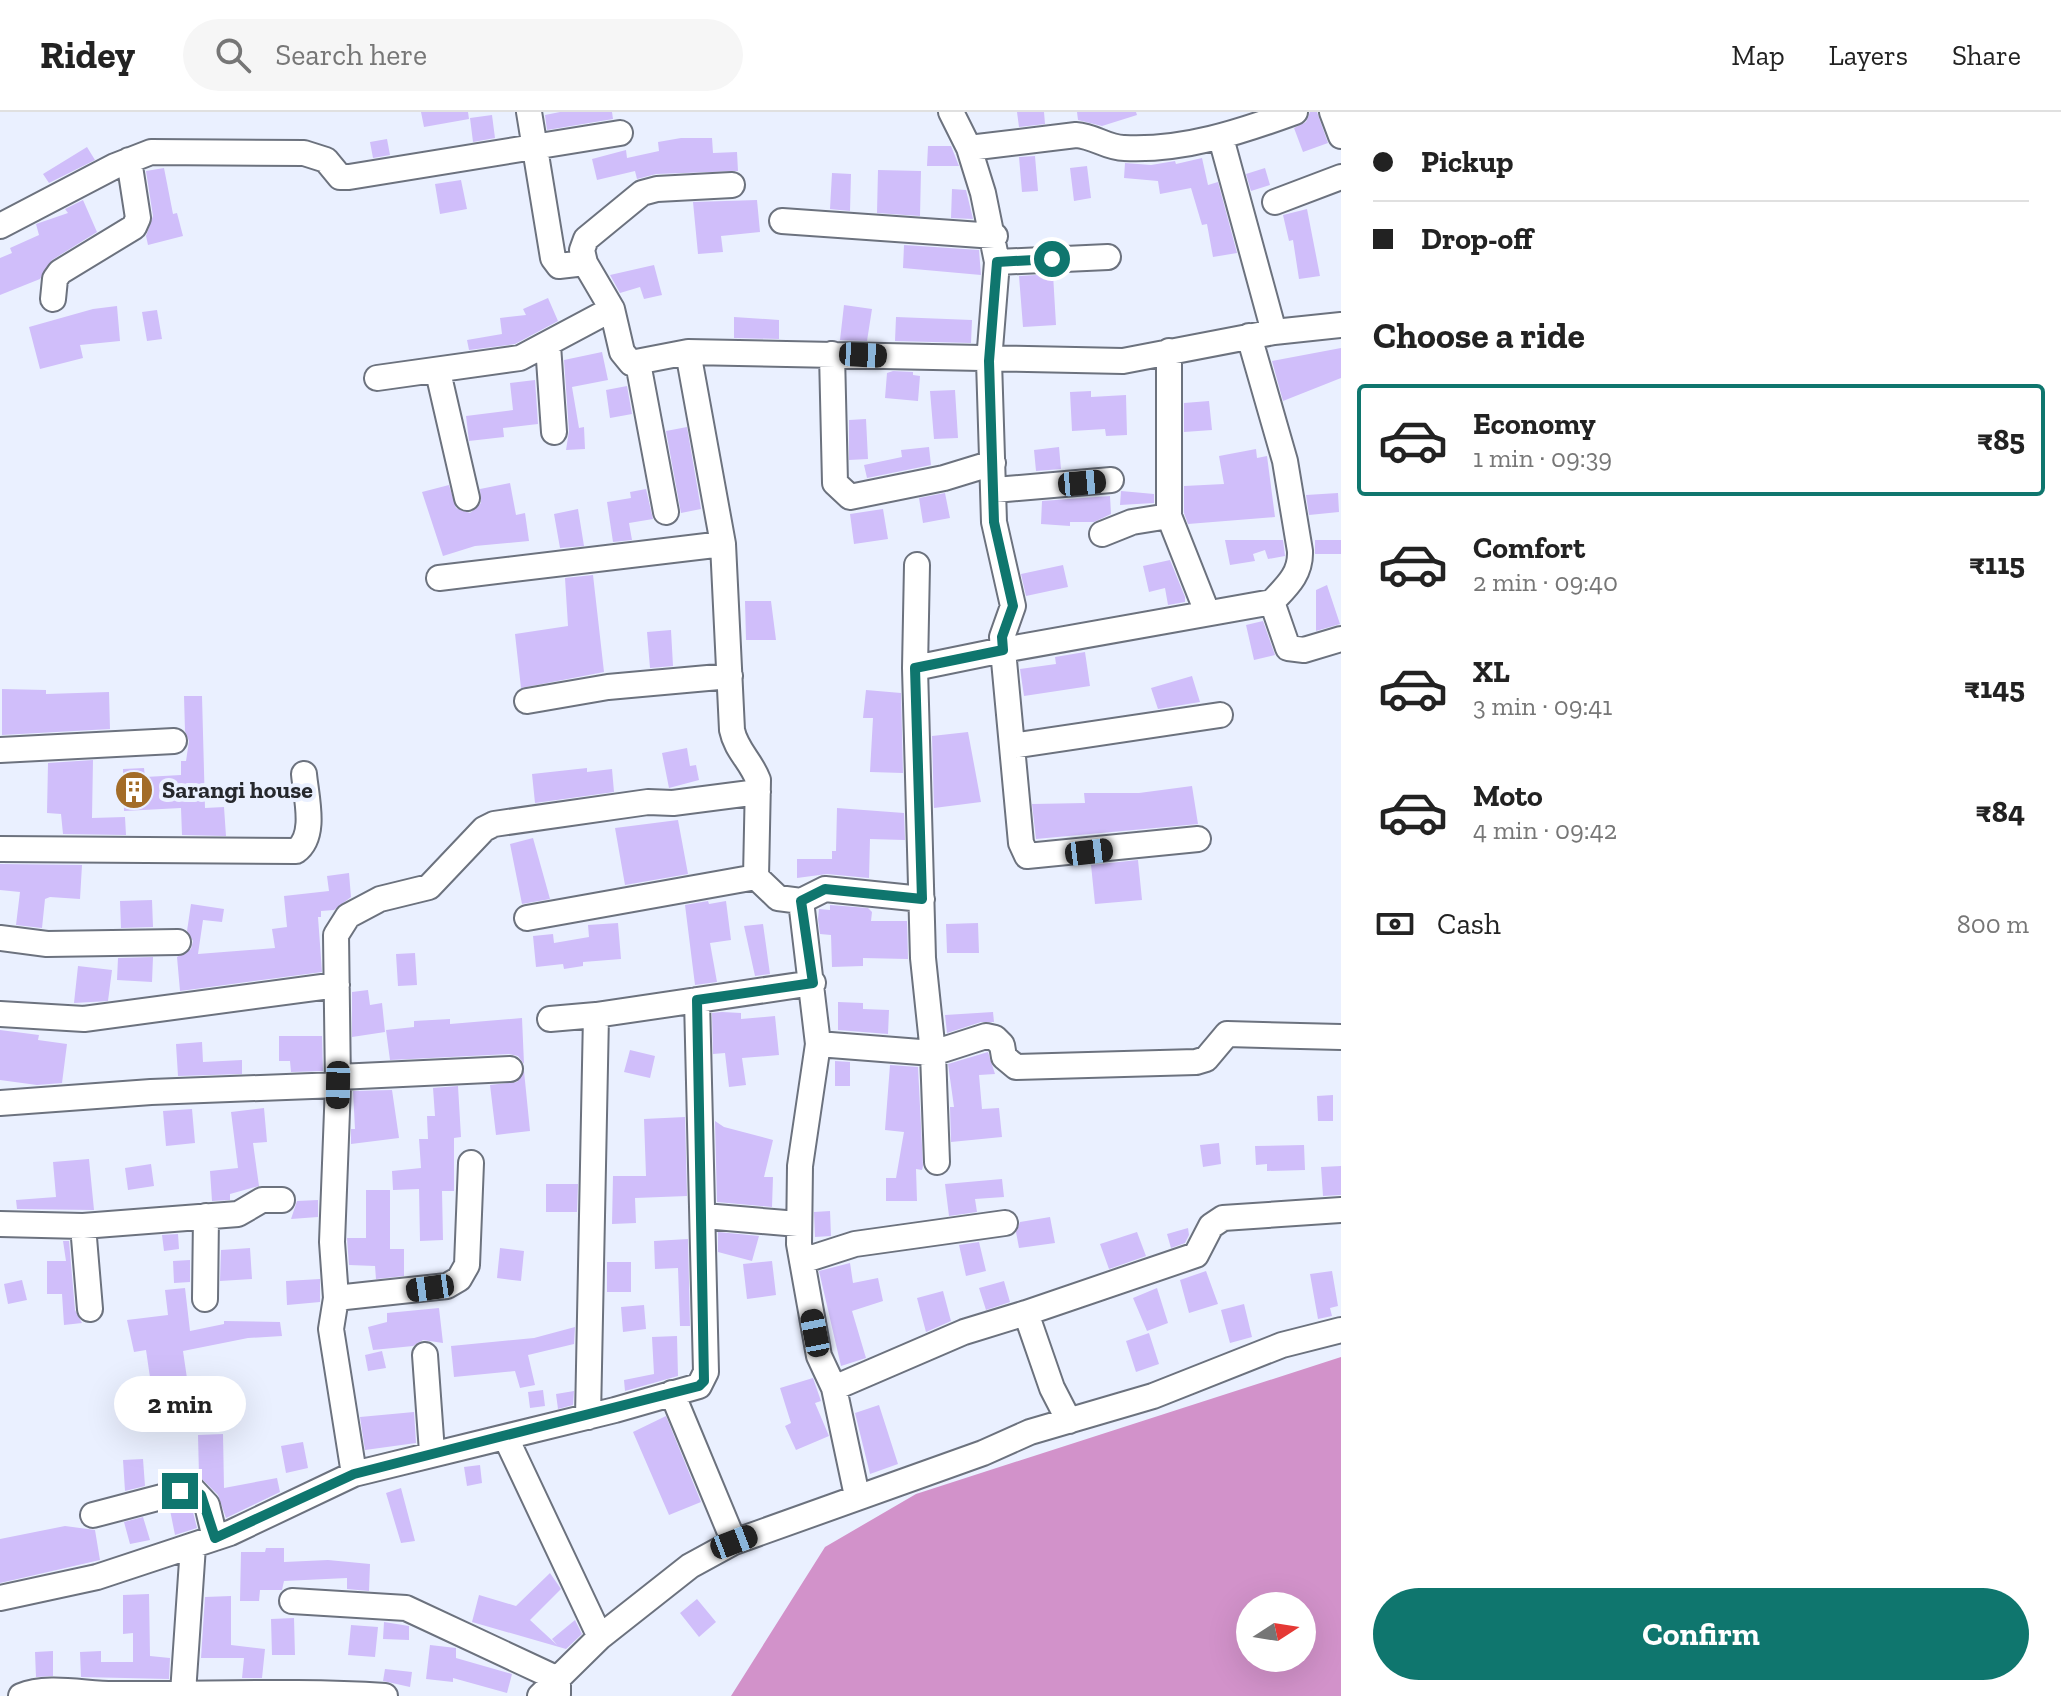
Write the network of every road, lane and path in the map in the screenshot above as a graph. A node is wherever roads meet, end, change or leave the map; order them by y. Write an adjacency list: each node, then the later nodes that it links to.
1 (529, 112): 9 (street)
2 (951, 112): 8 (street)
3 (1295, 112): 7 (street)
4 (1332, 112): 6 (street)
5 (620, 133): 9 (street)
6 (1341, 136)
7 (1221, 138): 8 (street); 23 (street)
8 (969, 148): 16 (street)
9 (536, 149): 10 (street); 19 (street)
10 (129, 160): 15 (street); 20 (street)
11 (1341, 177): 13 (street)
12 (732, 185): 19 (street)
13 (1275, 202)
14 (782, 221): 16 (street)
15 (0, 226)
16 (995, 236): 18 (street)
17 (1108, 257): 18 (street)
18 (997, 262): 29 (street)
19 (585, 263): 21 (street)
20 (53, 299)
21 (612, 309): 25 (street); 30 (street)
22 (1341, 325): 23 (street)
23 (1274, 332): 24 (street)
24 (1249, 336): 26 (street); 44 (street)
25 (548, 345): 31 (street); 33 (street)
26 (1169, 351): 29 (street); 39 (street)
27 (688, 352): 28 (street); 30 (street); 41 (street)
28 (832, 354): 29 (street); 34 (street)
29 (989, 361): 34 (street)
30 (638, 363): 38 (street)
31 (438, 372): 32 (street); 37 (street)
32 (377, 378)
33 (554, 432)
34 (993, 463): 36 (street)
35 (1111, 480): 36 (street)
36 (995, 490): 47 (street)
37 (467, 498)
38 (666, 512)
39 (1169, 516): 40 (street); 45 (street)
40 (1102, 534)
41 (723, 544): 43 (street); 49 (street)
42 (917, 565): 48 (street)
43 (439, 578)
44 (1272, 602): 45 (street); 46 (street)
45 (1207, 612): 47 (street)
46 (1341, 639)
47 (1003, 650): 48 (street); 53 (street)
48 (915, 668): 60 (street)
49 (730, 676): 50 (street); 56 (street)
50 (527, 701)
51 (1220, 715): 53 (street)
52 (174, 741): 54 (street)
53 (1012, 746): 57 (street)
54 (0, 750)
55 (304, 774): 58 (street)
56 (758, 792): 59 (street); 66 (street)
57 (1198, 839)
58 (0, 849)
59 (756, 877): 61 (street); 62 (street)
60 (922, 899): 61 (street); 73 (street)
61 (801, 901): 65 (street)
62 (527, 918)
63 (0, 938): 64 (street)
64 (178, 942)
65 (813, 983): 67 (street); 72 (street)
66 (337, 985): 68 (street); 75 (street)
67 (697, 1000): 69 (street); 82 (street)
68 (0, 1014)
69 (596, 1015): 70 (street); 96 (street)
70 (550, 1019)
71 (1341, 1037): 73 (street)
72 (818, 1044): 73 (street); 85 (street)
73 (933, 1053): 77 (street)
74 (510, 1069): 75 (street)
75 (338, 1081): 76 (street); 88 (street)
76 (0, 1103)
77 (937, 1162)
78 (471, 1163): 88 (street)
79 (282, 1200): 81 (street)
80 (1341, 1210): 91 (street)
81 (206, 1216): 86 (street); 89 (street)
82 (704, 1216): 85 (street); 95 (street)
83 (1005, 1223): 87 (street)
84 (0, 1224): 86 (street)
85 (798, 1224): 87 (street)
86 (83, 1226): 90 (street)
87 (802, 1261): 94 (street)
88 (336, 1298): 100 (street)
89 (205, 1299)
90 (90, 1309)
91 (1026, 1313): 94 (street); 97 (street)
92 (1341, 1330): 97 (street)
93 (425, 1355): 99 (street)
94 (834, 1388): 101 (street)
95 (672, 1393): 96 (street); 104 (street)
96 (588, 1417): 98 (street)
97 (1069, 1421): 101 (street)
98 (506, 1438): 99 (street); 107 (street)
99 (432, 1452): 100 (street)
100 (354, 1474): 103 (street)
101 (857, 1496): 104 (street)
102 (93, 1515): 103 (street)
103 (204, 1542): 105 (street); 109 (street)
104 (734, 1542): 107 (street)
105 (0, 1598)
106 (292, 1601): 108 (street)
107 (600, 1637): 108 (street)
108 (552, 1690)
109 (183, 1693): 110 (street); 111 (street)
110 (216, 1693): 113 (street)
111 (112, 1695): 112 (street)
112 (21, 1696)
113 (372, 1696)

